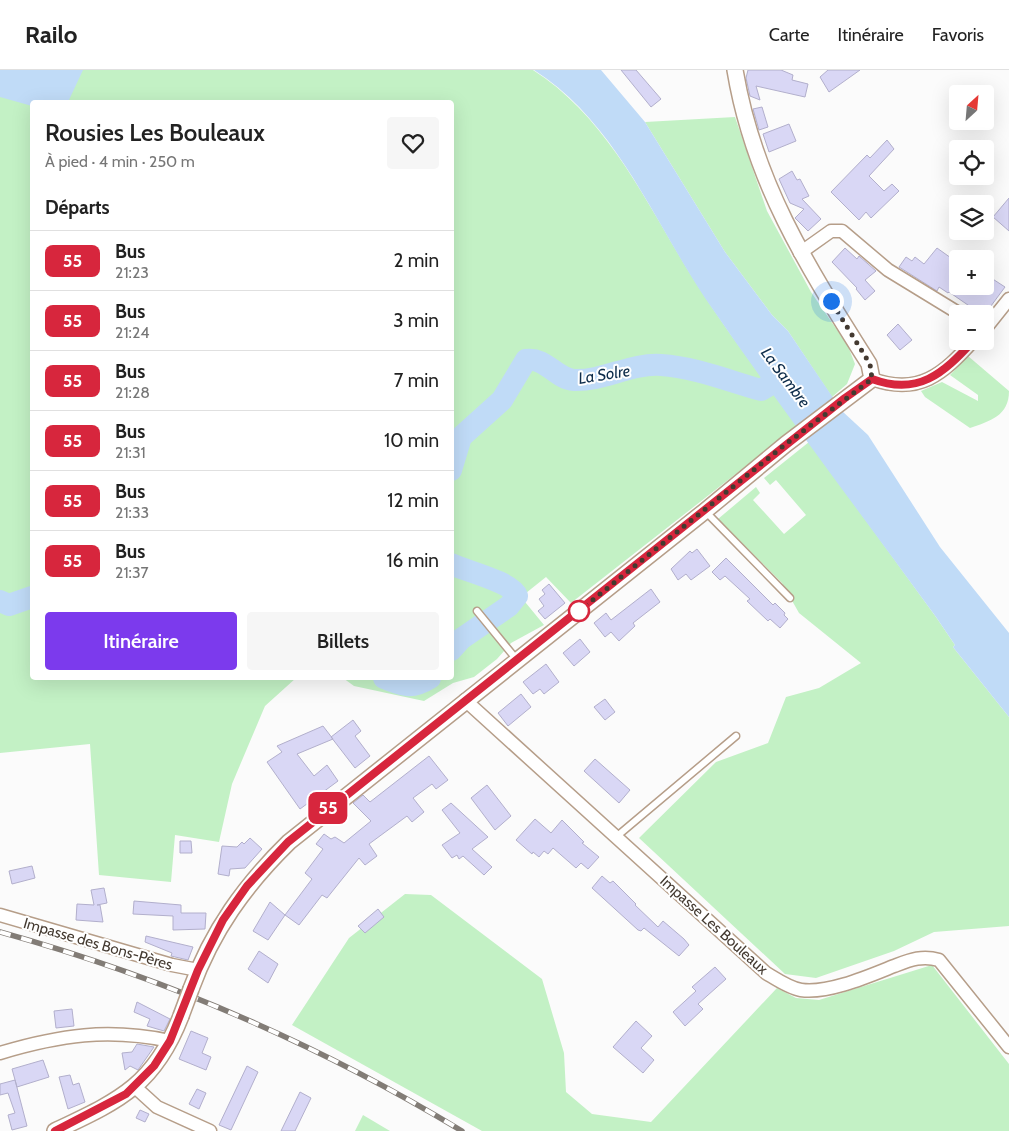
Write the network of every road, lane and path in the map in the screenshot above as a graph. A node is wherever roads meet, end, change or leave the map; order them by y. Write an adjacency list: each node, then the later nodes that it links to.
1 (735, 70): 2 (street)
2 (800, 252): 4 (street); 7 (street)
3 (1009, 299): 5 (street)
4 (949, 307)
5 (994, 318)
6 (964, 350): 7 (street)
7 (872, 379): 8 (street)
8 (705, 511): 9 (lane); 11 (street)
9 (790, 598)
10 (477, 611): 11 (lane)
11 (518, 660): 12 (street)
12 (466, 700): 14 (street, Impasse Les Bouleaux); 16 (street)
13 (736, 736): 14 (lane)
14 (616, 837): 18 (street, Impasse Les Bouleaux)
15 (0, 915): 16 (street, Impasse des Bons-Pères)
16 (198, 970): 17 (street, bridge)
17 (170, 1041): 19 (street); 20 (street)
18 (1009, 1047)
19 (0, 1053)
20 (136, 1087): 21 (street); 22 (street)
21 (205, 1130)
22 (55, 1131)

